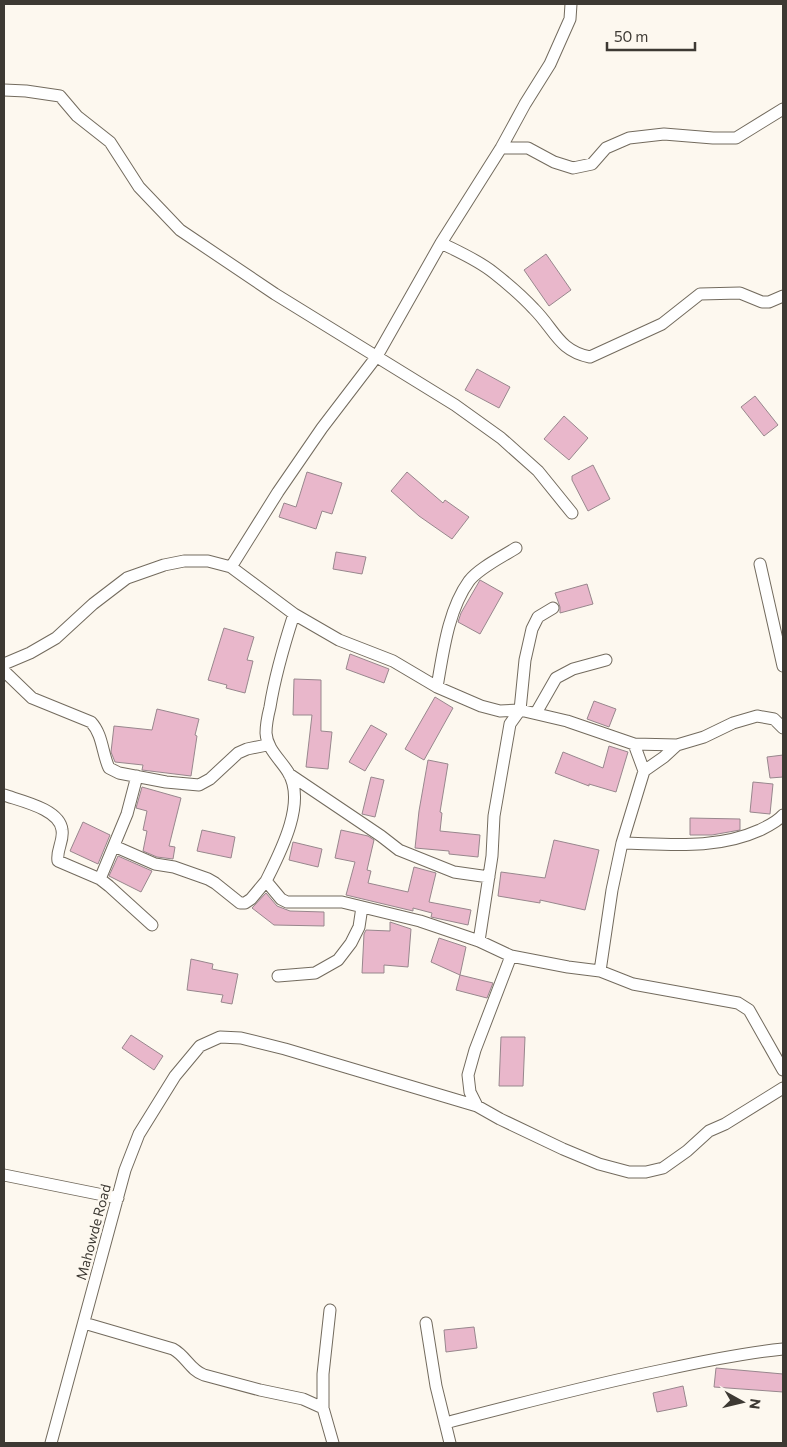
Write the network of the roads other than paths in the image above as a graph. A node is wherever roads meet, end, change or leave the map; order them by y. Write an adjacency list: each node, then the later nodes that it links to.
1 (571, 4): 4 (street)
2 (4, 90): 7 (street)
3 (783, 109): 4 (street)
4 (501, 148): 5 (street)
5 (441, 243): 6 (street); 7 (street)
6 (782, 299)
7 (377, 356): 8 (street); 11 (street)
8 (572, 513)
9 (516, 548): 18 (street)
10 (760, 564): 16 (street)
11 (230, 567): 13 (street); 15 (street)
12 (553, 608): 19 (street)
13 (294, 614): 18 (street); 23 (street)
14 (606, 660): 20 (street)
15 (4, 664)
16 (783, 666)
17 (4, 671): 28 (street)
18 (437, 687): 19 (street)
19 (520, 710): 20 (street); 33 (street)
20 (536, 713): 24 (street)
21 (778, 717): 22 (street); 25 (street)
22 (783, 728)
23 (267, 744): 27 (street); 28 (street)
24 (634, 744): 25 (street); 26 (street)
25 (677, 745): 26 (street)
26 (644, 771): 31 (street)
27 (289, 774): 33 (street); 35 (street)
28 (137, 776): 32 (street)
29 (4, 795): 34 (street)
30 (783, 815): 31 (street)
31 (622, 843): 40 (street)
32 (114, 846): 34 (street); 35 (street)
33 (489, 877): 38 (street)
34 (100, 879): 37 (street)
35 (266, 881): 36 (street)
36 (362, 907): 38 (street); 41 (street)
37 (152, 925)
38 (479, 941): 39 (street)
39 (511, 956): 40 (street); 44 (street)
40 (600, 971): 42 (street)
41 (278, 976)
42 (783, 1070)
43 (783, 1088): 44 (street)
44 (477, 1106): 46 (street, Mahowde Road)
45 (4, 1175): 46 (street)
46 (118, 1198): 48 (street, Mahowde Road)
47 (330, 1310): 51 (street)
48 (84, 1322): 51 (street); 53 (street, Mahowde Road)
49 (426, 1324): 52 (street)
50 (783, 1349): 52 (street)
51 (323, 1408): 54 (street)
52 (445, 1423): 55 (street)
53 (51, 1443)
54 (332, 1443)
55 (450, 1443)

